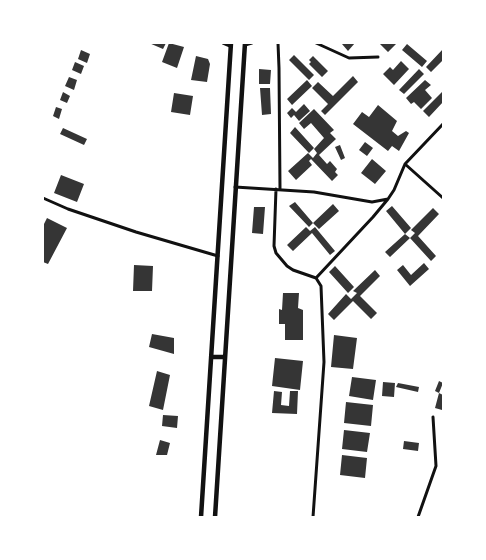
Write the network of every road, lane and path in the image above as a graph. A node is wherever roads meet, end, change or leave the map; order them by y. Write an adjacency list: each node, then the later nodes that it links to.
1 (223, 43): 6 (street)
2 (252, 43): 5 (street)
3 (278, 43): 12 (street)
4 (316, 43): 7 (street)
5 (245, 44): 10 (main road)
6 (231, 45): 16 (main road)
7 (378, 57)
8 (443, 124): 9 (street)
9 (405, 164): 14 (street); 15 (street)
10 (235, 187): 11 (street); 19 (main road)
11 (276, 189): 12 (street); 17 (street)
12 (280, 189): 15 (street)
13 (43, 198): 16 (street)
14 (443, 198)
15 (388, 199): 17 (street)
16 (218, 256): 18 (main road)
17 (316, 278): 23 (street)
18 (211, 357): 19 (main road); 21 (main road)
19 (225, 357): 22 (main road)
20 (433, 417): 24 (street)
21 (201, 517)
22 (215, 517)
23 (313, 517)
24 (418, 517)

